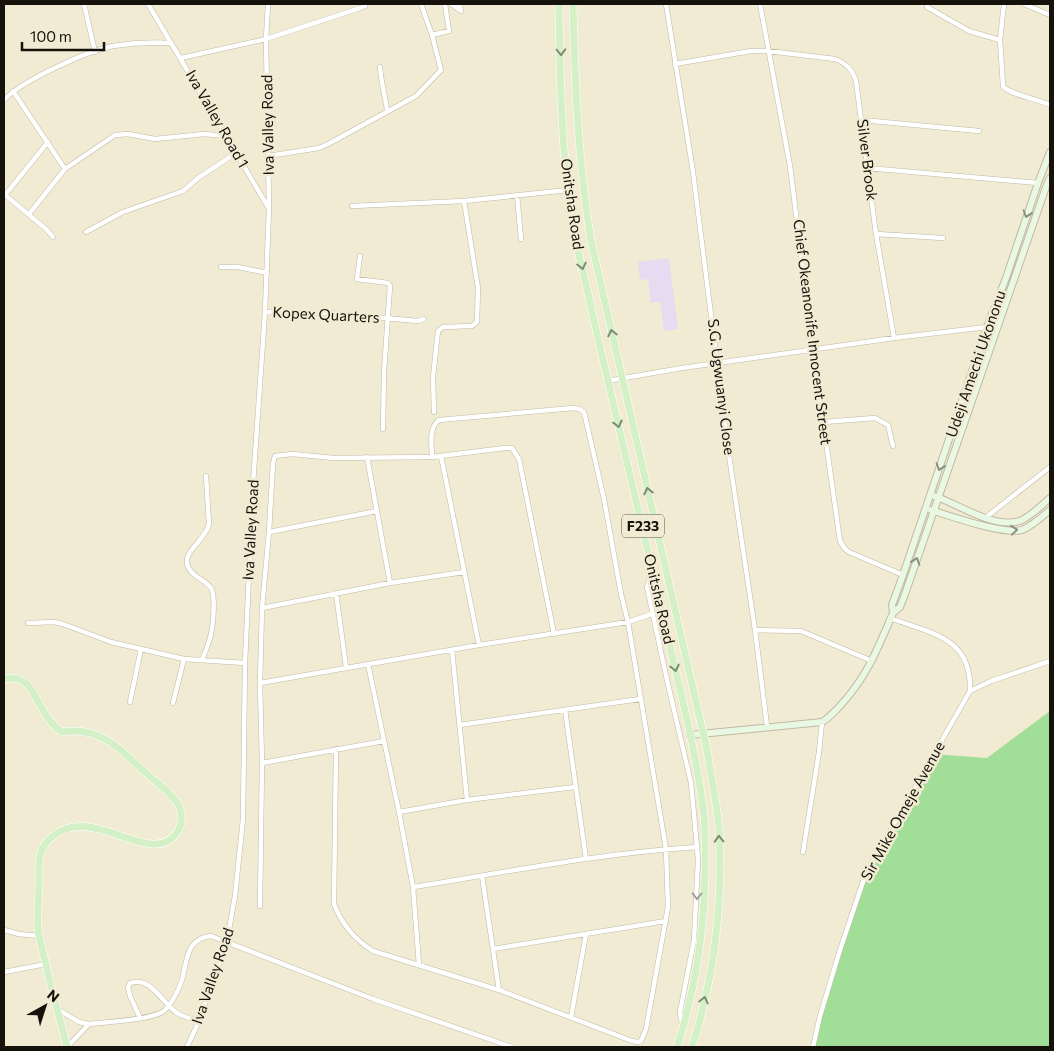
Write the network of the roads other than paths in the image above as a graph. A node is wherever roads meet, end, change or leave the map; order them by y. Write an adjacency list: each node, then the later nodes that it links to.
1 (84, 4): 22 (street)
2 (148, 4): 20 (street, Iva Valley Road 1)
3 (268, 4): 18 (street, Iva Valley Road)
4 (365, 4): 18 (street)
5 (421, 4): 17 (street)
6 (445, 4): 17 (street)
7 (451, 4): 8 (street)
8 (459, 4)
9 (559, 4): 41 (main road, Onitsha Road / F233, one-way to 41)
10 (573, 4): 65 (main road, Onitsha Road / F233, one-way to 10)
11 (666, 4): 24 (street, S.G. Ugwuanyi Close)
12 (760, 4): 21 (street, Chief Okeanonife Innocent Street)
13 (1004, 4): 19 (street)
14 (1024, 4): 16 (street)
15 (927, 7): 19 (street)
16 (1050, 15)
17 (432, 35): 29 (street)
18 (266, 39): 23 (street); 36 (street, Iva Valley Road)
19 (1000, 40): 28 (street)
20 (170, 42): 22 (street); 23 (street, Iva Valley Road 1)
21 (768, 51): 24 (street); 30 (street, Silver Brook); 63 (street, Chief Okeanonife Innocent Street)
22 (95, 52): 26 (street)
23 (181, 58): 32 (street, Iva Valley Road 1)
24 (675, 64): 64 (street, S.G. Ugwuanyi Close)
25 (380, 67): 29 (street)
26 (13, 91): 27 (street); 33 (street)
27 (4, 100)
28 (1050, 104)
29 (387, 110): 36 (street)
30 (862, 120): 31 (street); 37 (street, Silver Brook)
31 (979, 131)
32 (226, 136): 35 (street, Iva Valley Road 1); 38 (street)
33 (48, 142): 38 (street); 42 (street)
34 (1050, 152): 40 (main road, Udeji Amechi Ukononu)
35 (236, 153): 46 (street, Iva Valley Road 1); 48 (street)
36 (268, 156): 46 (street, Iva Valley Road)
37 (867, 168): 40 (street); 49 (street, Silver Brook)
38 (65, 169): 47 (street)
39 (1050, 178): 57 (main road, Udeji Amechi Ukononu)
40 (1038, 183): 56 (main road, Udeji Amechi Ukononu, one-way to 56)
41 (568, 190): 43 (street); 66 (main road, Onitsha Road / F233, one-way to 66)
42 (4, 195): 47 (street)
43 (517, 196): 44 (street); 52 (street)
44 (464, 201): 45 (street); 67 (street)
45 (352, 206)
46 (269, 208): 55 (street, Iva Valley Road)
47 (29, 214): 50 (street)
48 (86, 232)
49 (876, 234): 51 (street); 62 (street, Silver Brook)
50 (53, 236)
51 (944, 238)
52 (521, 239)
53 (360, 256): 59 (street, Kopex Quarters)
54 (221, 267): 55 (street)
55 (266, 274): 58 (street, Iva Valley Road)
56 (1006, 278): 57 (main road); 61 (main road, Udeji Amechi Ukononu)
57 (1013, 281): 77 (main road, Udeji Amechi Ukononu)
58 (264, 312): 59 (street, Kopex Quarters); 104 (street, Iva Valley Road)
59 (387, 319): 60 (street, Kopex Quarters); 69 (street, Kopex Quarters)
60 (424, 319)
61 (987, 327): 62 (street); 76 (main road, Udeji Amechi Ukononu, one-way to 76)
62 (894, 338): 63 (street)
63 (813, 350): 64 (street); 68 (street, Chief Okeanonife Innocent Street)
64 (718, 363): 65 (street); 95 (street, S.G. Ugwuanyi Close)
65 (622, 377): 66 (street); 117 (main road, Onitsha Road / F233, one-way to 65)
66 (607, 381): 87 (main road, Onitsha Road / F233, one-way to 87)
67 (434, 412)
68 (824, 422): 70 (street); 86 (street, Chief Okeanonife Innocent Street)
69 (383, 429)
70 (893, 446)
71 (441, 456): 73 (street); 85 (street); 96 (street)
72 (367, 457): 73 (street); 81 (street); 84 (street)
73 (432, 458): 93 (street)
74 (1050, 467): 83 (street)
75 (206, 476): 101 (street)
76 (931, 494): 77 (main road); 79 (main road, Udeji Amechi Ukononu)
77 (938, 497): 82 (main road, Udeji Amechi Ukononu); 83 (main road)
78 (1050, 498): 83 (main road)
79 (926, 508): 82 (main road); 86 (main road, Udeji Amechi Ukononu)
80 (1050, 510): 82 (main road, one-way to 80)
81 (378, 511): 84 (street); 88 (street)
82 (933, 511): 92 (main road, Udeji Amechi Ukononu, one-way to 82)
83 (985, 518)
84 (270, 532): 90 (street)
85 (464, 572): 88 (street); 97 (street)
86 (903, 575): 92 (main road, Udeji Amechi Ukononu)
87 (655, 579): 91 (street); 118 (main road, Onitsha Road / F233, one-way to 118)
88 (390, 583): 89 (street)
89 (336, 593): 90 (street); 106 (street)
90 (262, 608): 108 (street)
91 (652, 614): 93 (street); 125 (street)
92 (892, 616): 102 (main road); 109 (street)
93 (628, 622): 96 (street); 110 (street)
94 (28, 624): 98 (street)
95 (755, 630): 102 (street); 116 (street, S.G. Ugwuanyi Close)
96 (554, 634): 97 (street)
97 (479, 645): 99 (street)
98 (141, 649): 100 (street); 111 (street)
99 (452, 650): 105 (street); 115 (street)
100 (184, 659): 101 (street); 112 (street)
101 (202, 660): 104 (street)
102 (872, 661): 114 (main road)
103 (1050, 661): 109 (street)
104 (245, 663): 136 (street, Iva Valley Road)
105 (368, 664): 106 (street); 119 (street)
106 (346, 667): 108 (street)
107 (4, 679): 135 (main road)
108 (260, 683): 121 (street)
109 (970, 691): 154 (street, Sir Mike Omeje Avenue)
110 (640, 699): 113 (street); 126 (street)
111 (130, 702)
112 (173, 703)
113 (565, 710): 115 (street); 122 (street)
114 (822, 722): 116 (main road); 127 (street)
115 (460, 725): 123 (street)
116 (767, 726): 117 (main road)
117 (703, 734): 118 (main road); 153 (main road, Onitsha Road / F233, one-way to 117)
118 (690, 735): 148 (main road, Onitsha Road / F233)
119 (384, 741): 120 (street); 124 (street)
120 (336, 749): 121 (street); 139 (street)
121 (262, 763): 131 (street)
122 (575, 787): 123 (street); 128 (street)
123 (467, 800): 124 (street)
124 (399, 812): 130 (street)
125 (697, 847): 126 (street); 148 (street, one-way to 148)
126 (666, 849): 128 (street); 132 (street)
127 (803, 852)
128 (586, 859): 129 (street)
129 (482, 876): 130 (street); 137 (street)
130 (413, 887): 139 (street)
131 (260, 906)
132 (666, 921): 134 (street); 144 (street)
133 (4, 930): 135 (street)
134 (586, 934): 137 (street); 144 (street)
135 (39, 936): 138 (main road)
136 (227, 941): 142 (street); 146 (street, Iva Valley Road); 151 (street)
137 (493, 949): 141 (street)
138 (46, 964): 140 (street); 143 (main road)
139 (419, 965): 141 (street)
140 (4, 972)
141 (499, 990): 144 (street)
142 (168, 1006): 145 (street); 145 (street); 146 (street)
143 (57, 1008): 147 (street); 149 (main road)
144 (570, 1017)
145 (140, 1018): 147 (street)
146 (199, 1021): 150 (street, Iva Valley Road)
147 (89, 1024): 149 (street)
148 (685, 1024): 152 (main road, Onitsha Road / F233)
149 (67, 1047)
150 (187, 1047)
151 (512, 1047)
152 (677, 1047)
153 (692, 1047)
154 (813, 1047)

